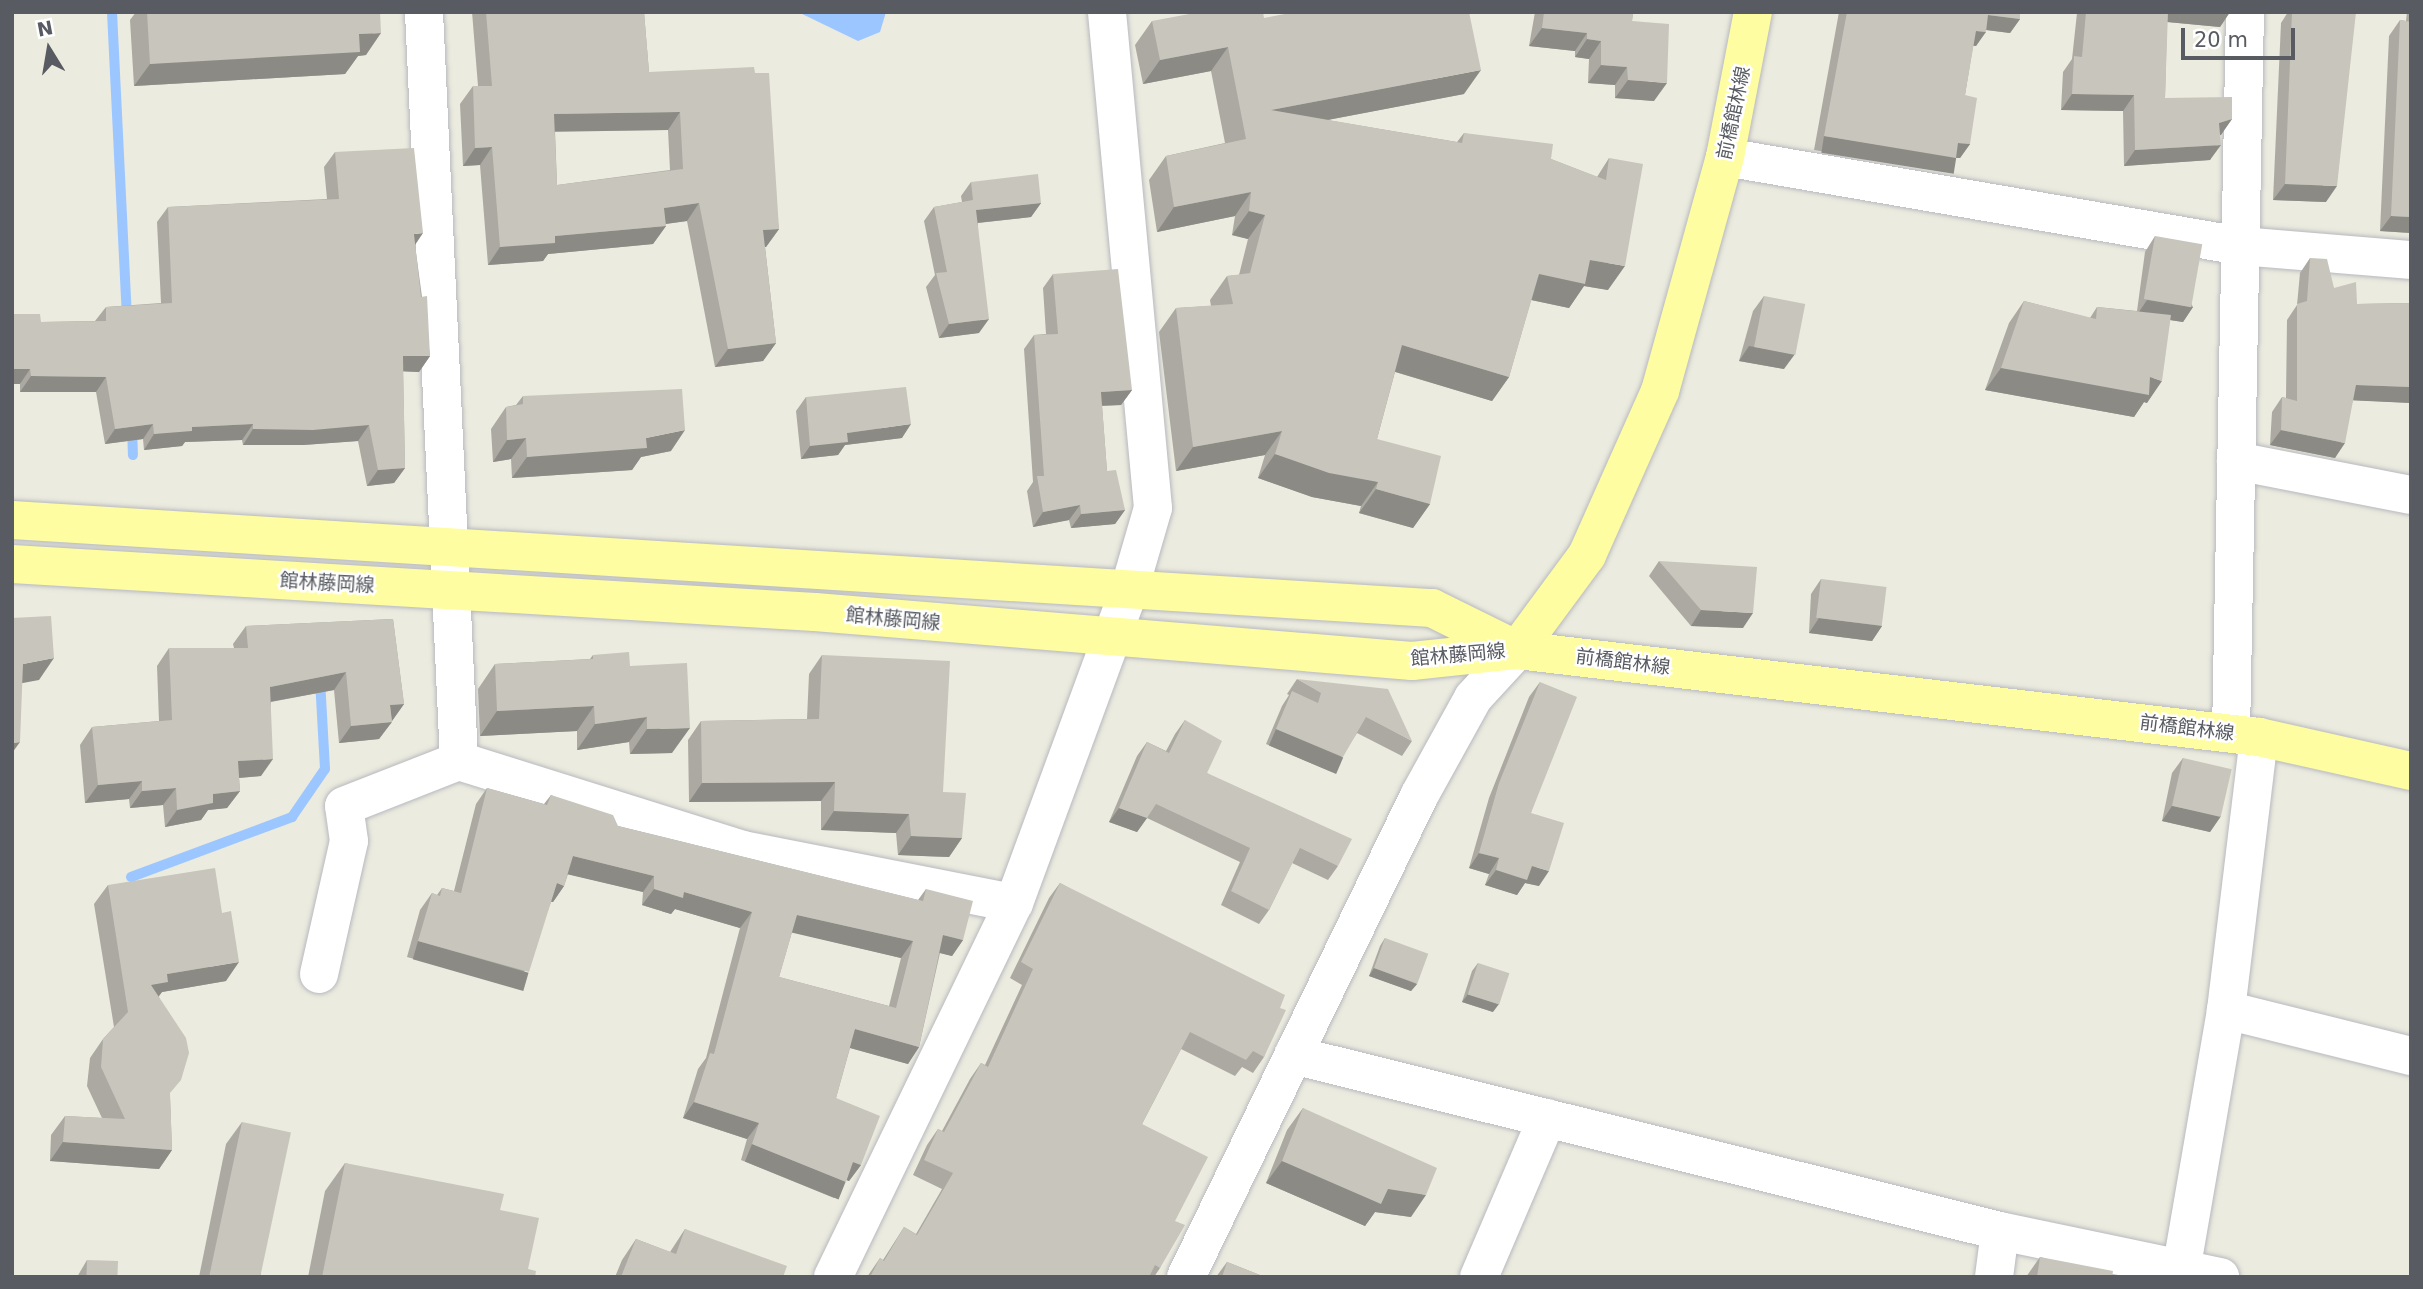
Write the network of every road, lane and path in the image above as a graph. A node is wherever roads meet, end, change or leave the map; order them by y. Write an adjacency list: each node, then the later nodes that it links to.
1 (424, 12): 11 (street)
2 (1107, 12): 13 (street)
3 (1753, 12): 5 (main road, 前橋館林線)
4 (2245, 12): 6 (street)
5 (1725, 157): 6 (street); 16 (main road, 前橋館林線)
6 (2241, 246): 7 (street); 8 (street)
7 (2411, 260)
8 (2236, 461): 9 (street); 17 (street)
9 (2411, 495)
10 (12, 520): 11 (main road, 館林藤岡線)
11 (452, 545): 13 (main road, 館林藤岡線); 14 (street)
12 (12, 564): 14 (main road, 館林藤岡線)
13 (1130, 587): 15 (street); 16 (main road, 館林藤岡線)
14 (452, 591): 15 (main road, 館林藤岡線); 18 (street)
15 (1110, 636): 16 (main road, 館林藤岡線); 20 (street)
16 (1517, 650): 17 (main road, 前橋館林線); 23 (street)
17 (2245, 735): 19 (main road, 前橋館林線); 22 (street)
18 (459, 761): 20 (street); 21 (street)
19 (2411, 771)
20 (1014, 904): 28 (street)
21 (318, 975)
22 (2226, 1010): 24 (street); 27 (street)
23 (1293, 1055): 25 (street); 29 (street)
24 (2411, 1056)
25 (1547, 1118): 26 (street); 30 (street)
26 (2000, 1231): 27 (street); 31 (street)
27 (2181, 1271): 32 (street)
28 (833, 1277)
29 (1186, 1277)
30 (1479, 1277)
31 (1994, 1277)
32 (2220, 1277)

